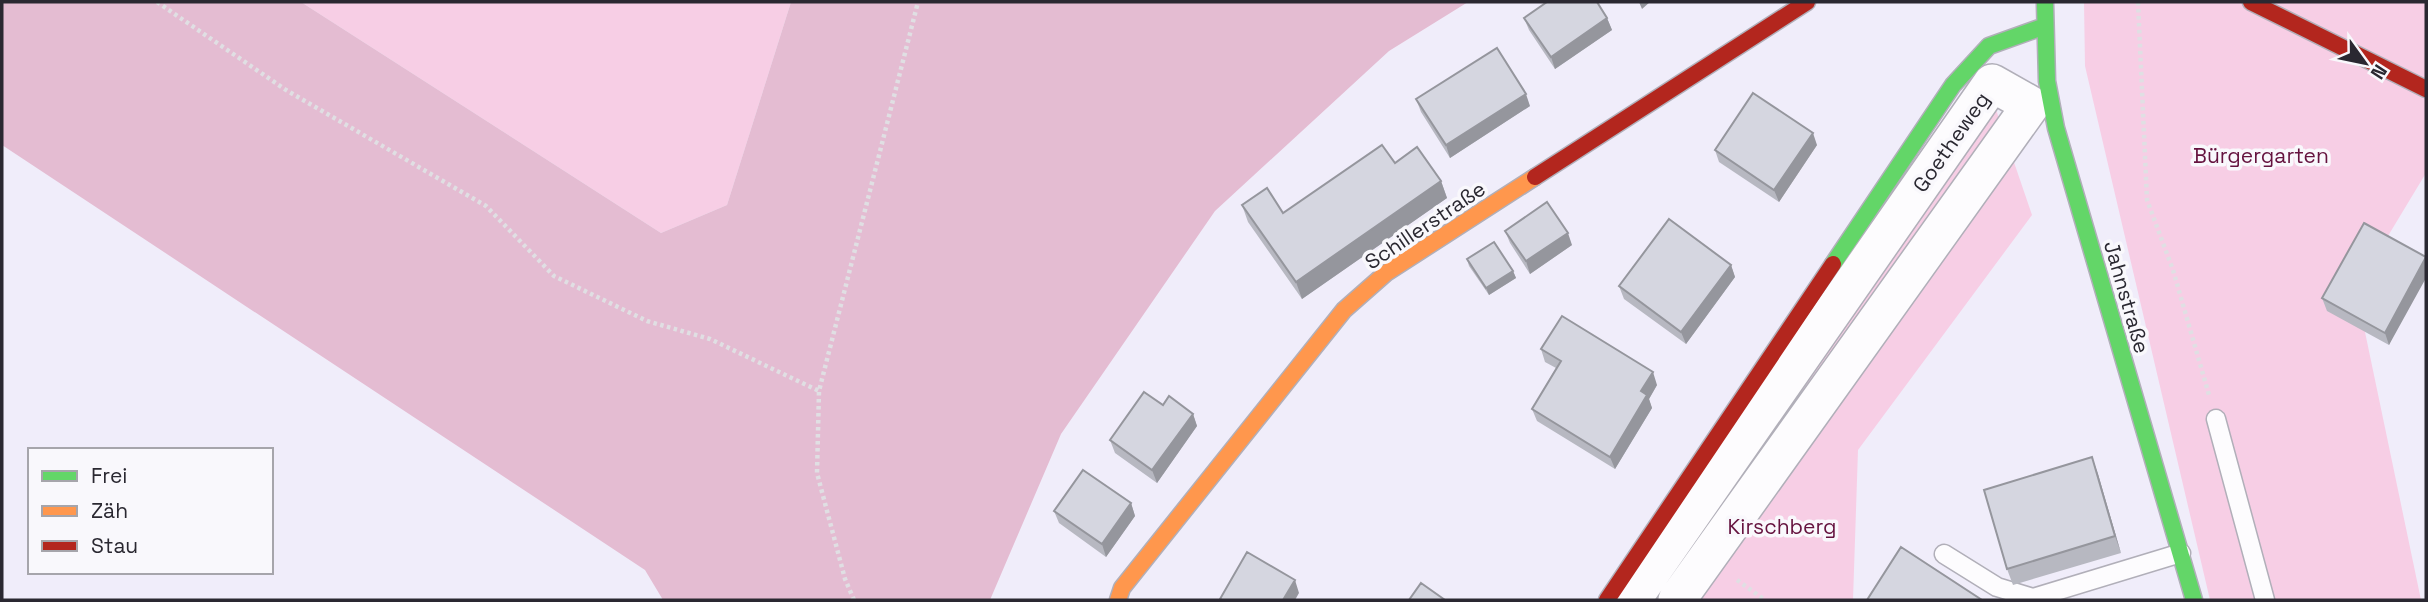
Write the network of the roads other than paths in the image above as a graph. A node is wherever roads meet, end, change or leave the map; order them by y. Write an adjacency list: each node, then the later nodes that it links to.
1 (1807, 2): 9 (street, Schillerstraße)
2 (2045, 2): 4 (street, Jahnstraße)
3 (2251, 2): 5 (street)
4 (2045, 26): 7 (street, Jahnstraße); 10 (street, Goetheweg)
5 (2426, 89)
6 (2216, 419): 14 (lane)
7 (2180, 553): 8 (lane); 13 (street, Jahnstraße)
8 (1944, 554)
9 (1118, 600)
10 (1607, 600)
11 (1632, 600): 12 (street, Goetheweg)
12 (1678, 600)
13 (2194, 600)
14 (2265, 600)

